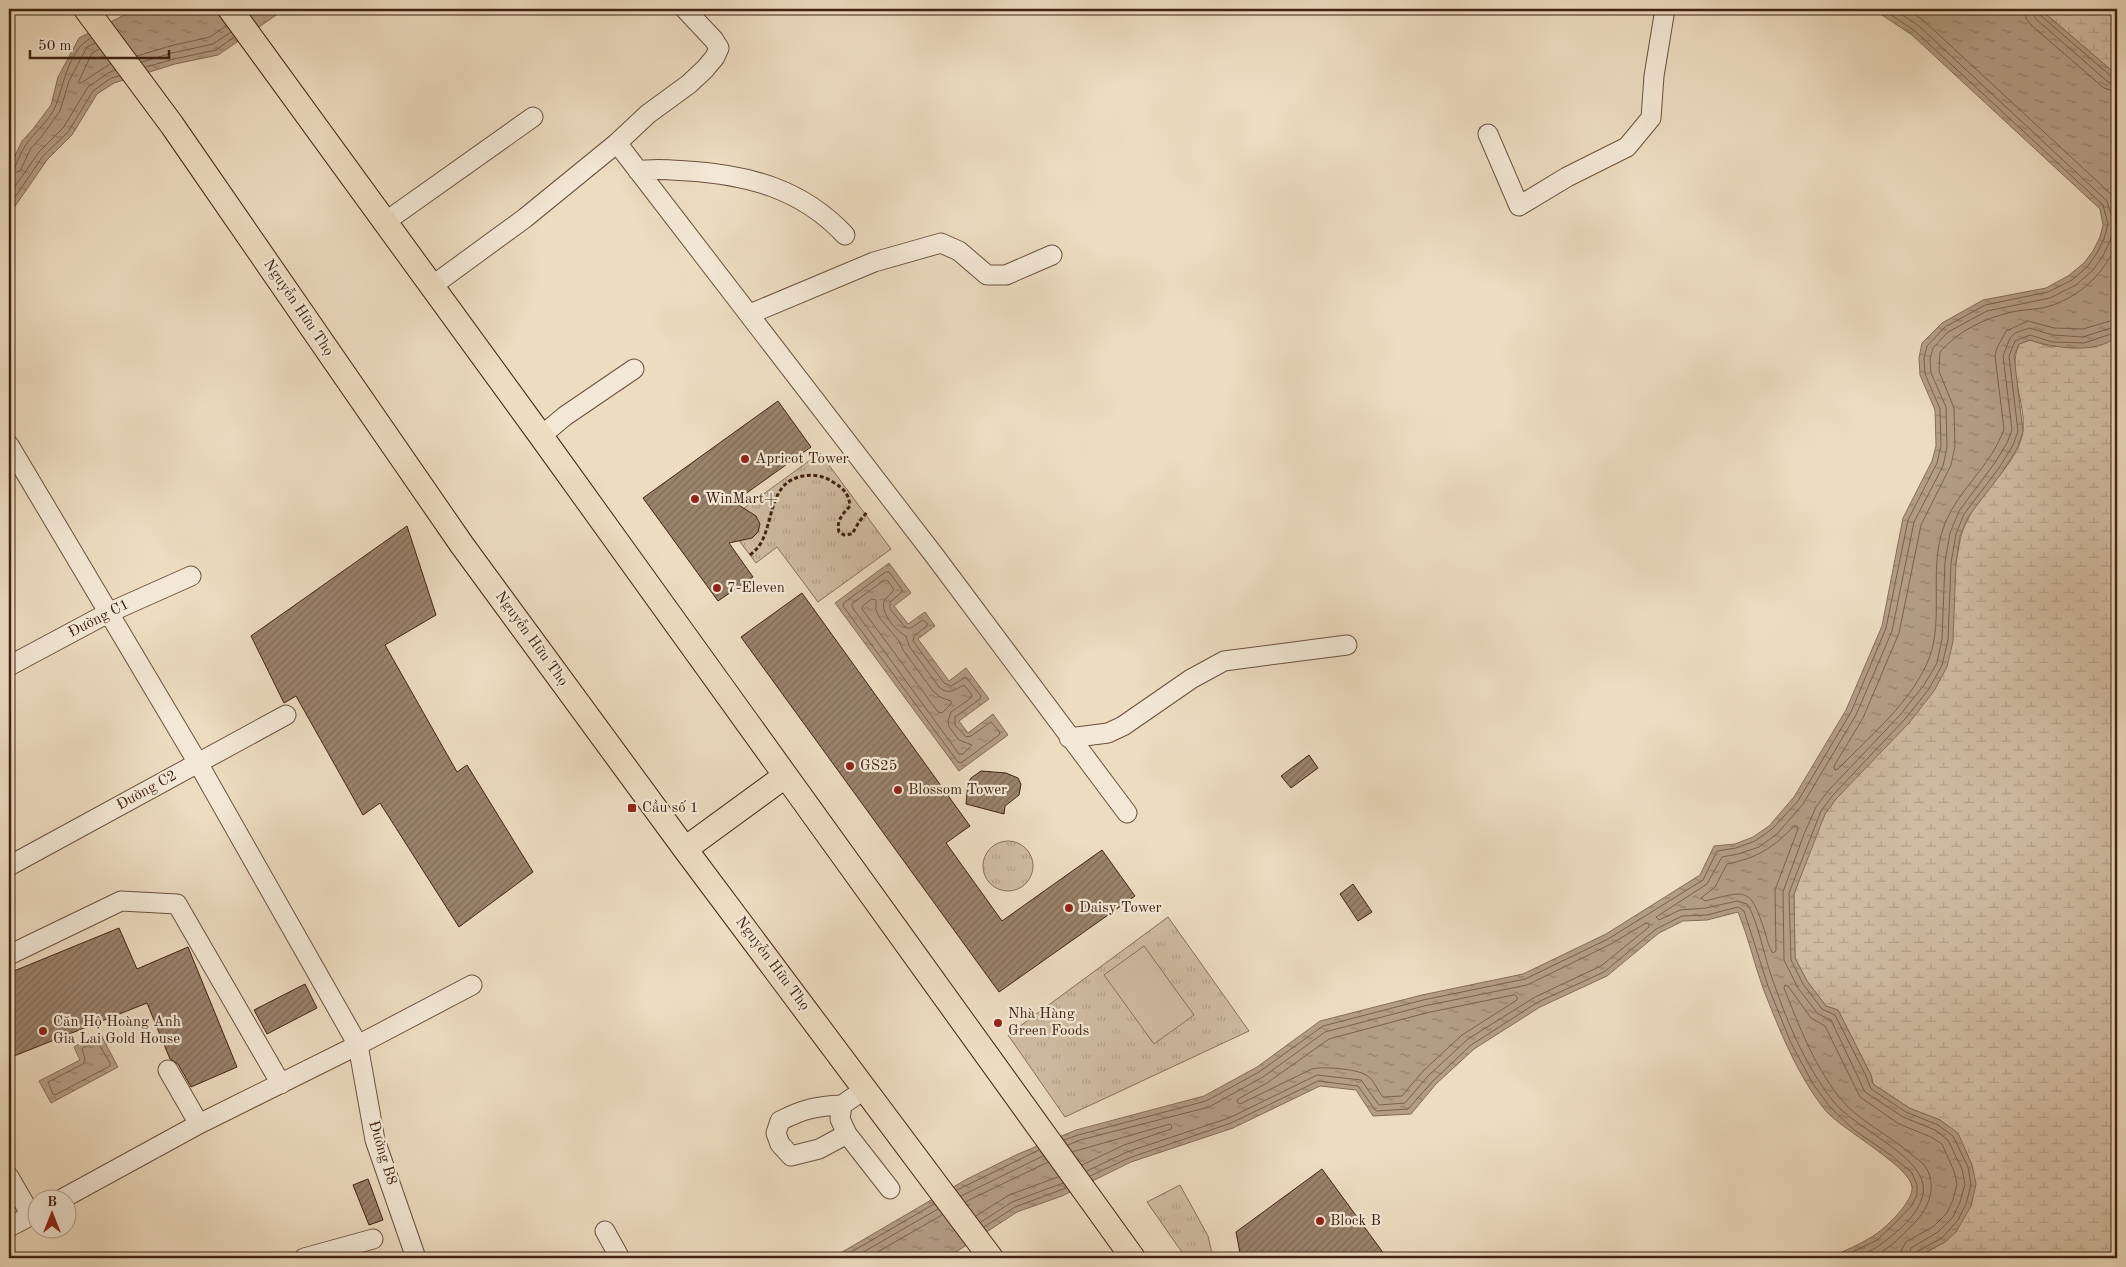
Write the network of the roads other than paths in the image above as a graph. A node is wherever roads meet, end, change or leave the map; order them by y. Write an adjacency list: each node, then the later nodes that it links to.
1 (86, 9): 26 (main road, Nguyễn Hữu Thọ)
2 (230, 9): 9 (main road)
3 (685, 9): 7 (street)
4 (1665, 9): 6 (street)
5 (533, 117): 9 (street)
6 (1488, 134)
7 (617, 143): 8 (street); 12 (street)
8 (638, 170): 10 (street); 13 (street)
9 (385, 222): 12 (main road)
10 (845, 235)
11 (1052, 255): 13 (street)
12 (432, 286): 15 (main road)
13 (750, 314): 22 (street)
14 (634, 369): 15 (street)
15 (541, 436): 24 (main road)
16 (9, 445): 18 (street, Đường B8)
17 (191, 576): 18 (street, Đường C1)
18 (108, 613): 20 (street, Đường C1); 23 (street, Đường B8)
19 (1347, 644): 22 (street)
20 (9, 666)
21 (286, 715): 23 (street, Đường C2)
22 (1069, 738): 25 (street)
23 (198, 763): 27 (street, Đường C2); 30 (street, Đường B8)
24 (785, 776): 26 (main road); 49 (main road)
25 (1127, 813)
26 (685, 849): 33 (main road, Nguyễn Hữu Thọ)
27 (9, 866)
28 (9, 955): 32 (street)
29 (472, 985): 30 (street)
30 (358, 1045): 32 (street); 46 (street, Đường B8)
31 (168, 1070): 35 (street)
32 (281, 1084): 35 (street)
33 (865, 1088): 34 (street); 48 (main road, Nguyễn Hữu Thọ)
34 (842, 1105): 36 (street); 36 (street)
35 (199, 1124): 39 (street)
36 (847, 1134): 38 (street)
37 (9, 1177): 40 (street)
38 (890, 1189)
39 (78, 1190)
40 (28, 1204)
41 (28, 1216): 42 (street)
42 (9, 1227)
43 (606, 1231): 47 (street)
44 (373, 1240): 45 (street)
45 (304, 1258)
46 (416, 1258)
47 (620, 1258)
48 (991, 1258)
49 (1133, 1258)

